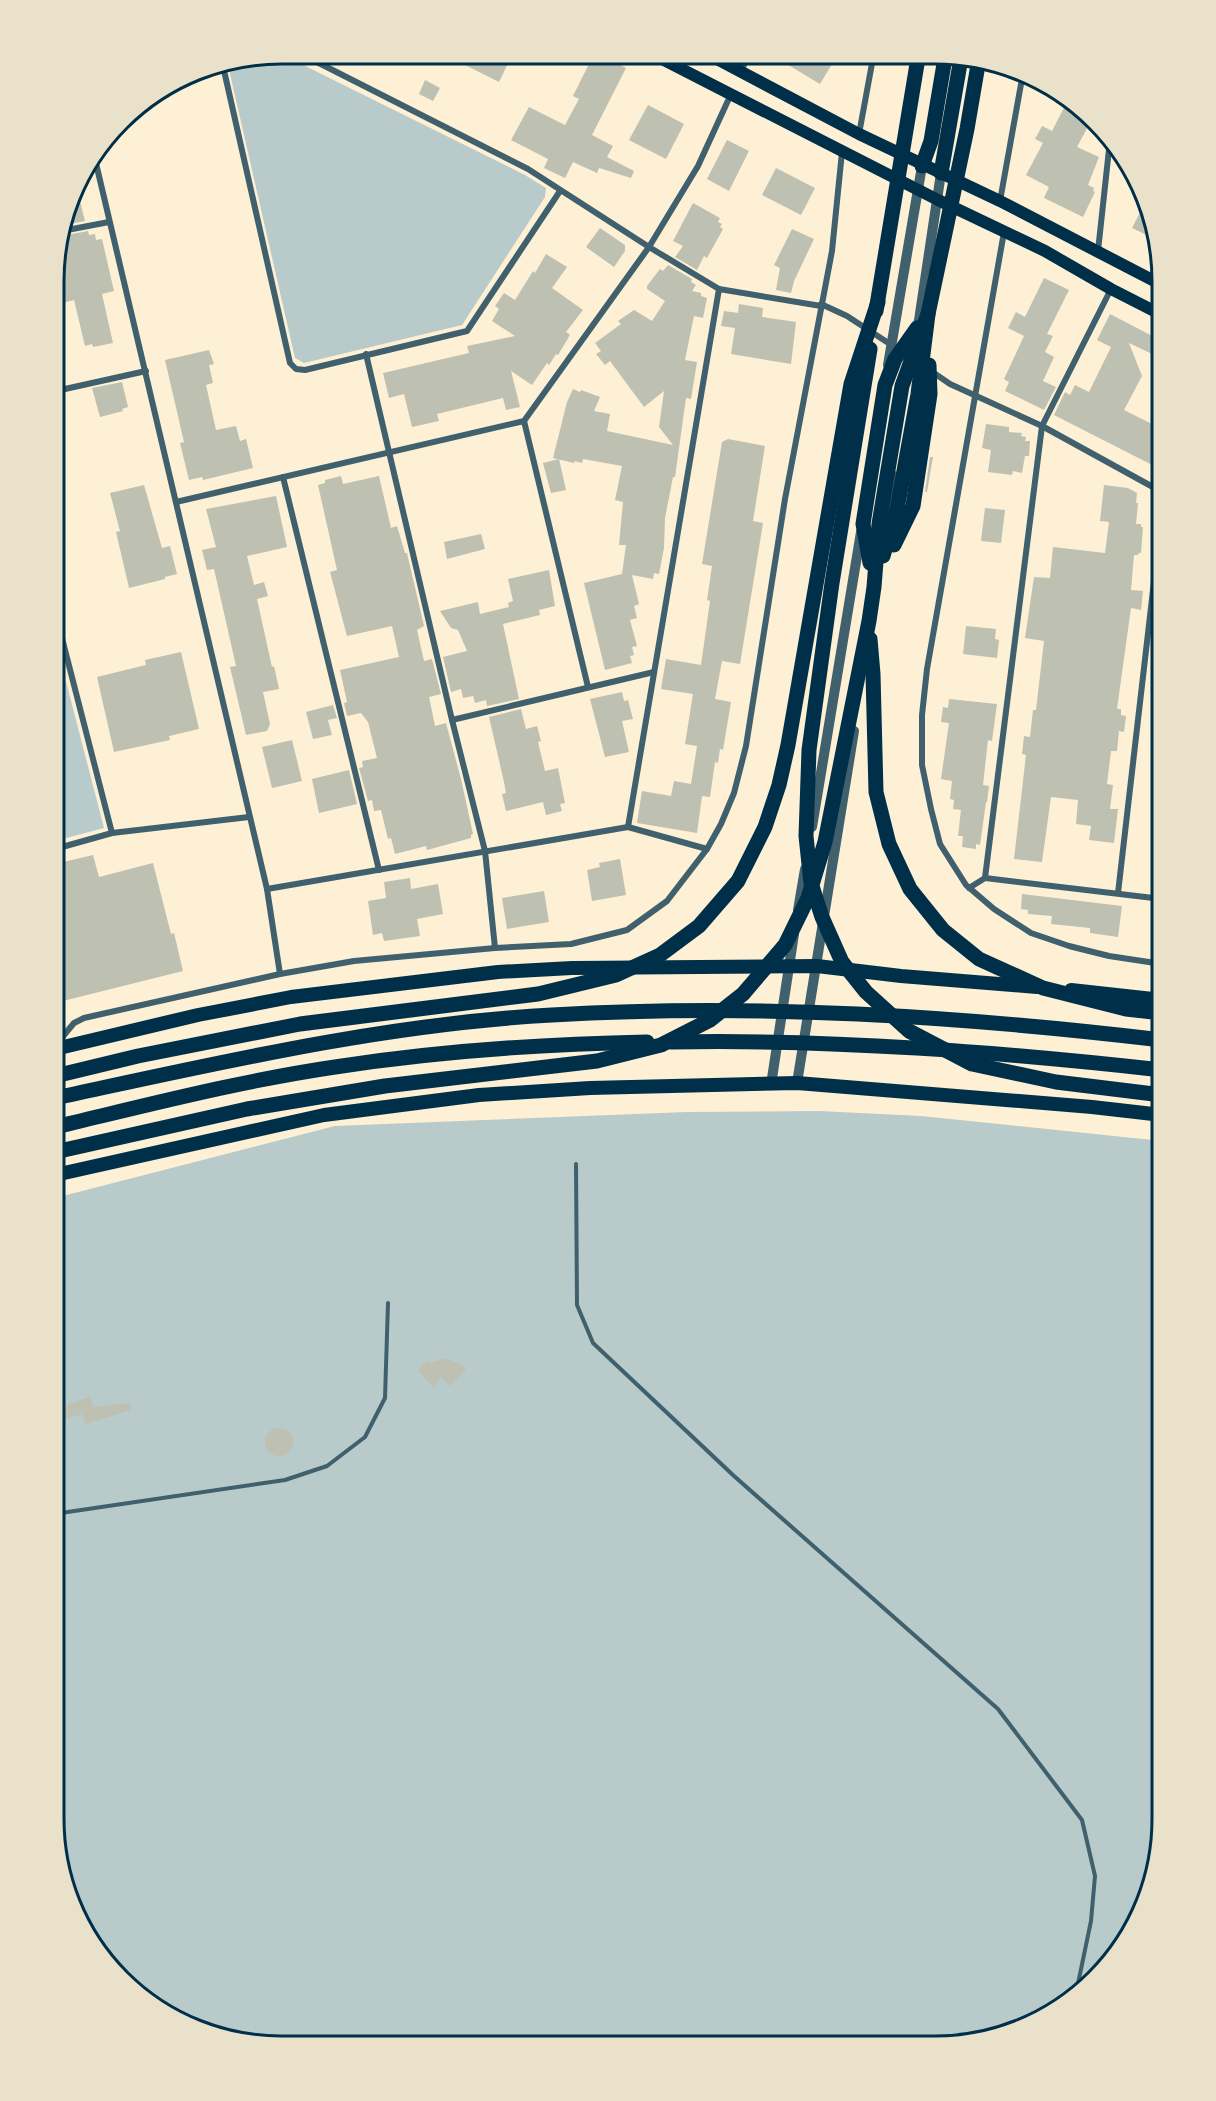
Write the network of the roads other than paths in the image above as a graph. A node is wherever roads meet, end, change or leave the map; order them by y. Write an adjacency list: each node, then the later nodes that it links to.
1 (321, 64): 21 (street)
2 (672, 64): 13 (main road)
3 (727, 64): 10 (main road)
4 (744, 64): 10 (street)
5 (872, 64): 15 (street)
6 (917, 64): 33 (highway)
7 (945, 65): 14 (highway)
8 (958, 66): 14 (highway)
9 (977, 69): 36 (highway)
10 (741, 71): 15 (main road)
11 (224, 72): 38 (street)
12 (1021, 83): 24 (street)
13 (731, 94): 16 (main road); 28 (street)
14 (945, 105): 18 (highway); 20 (highway)
15 (859, 134): 18 (main road)
16 (842, 152): 22 (main road); 34 (street)
17 (1109, 152): 29 (street)
18 (922, 165): 20 (main road); 22 (street)
19 (96, 169): 25 (street)
20 (941, 173): 23 (street); 24 (main road)
21 (560, 190): 28 (street); 38 (street)
22 (917, 190): 23 (main road); 37 (street)
23 (938, 200): 27 (main road); 39 (street)
24 (1000, 201): 29 (main road)
25 (109, 222): 26 (street); 40 (street)
26 (71, 229)
27 (1004, 231): 32 (main road); 42 (street)
28 (649, 247): 31 (street); 43 (street)
29 (1098, 251): 30 (main road)
30 (1152, 280)
31 (719, 289): 34 (street); 53 (street)
32 (1111, 289): 35 (main road); 44 (street)
33 (878, 302): 79 (highway); 82 (highway)
34 (821, 305): 37 (street); 60 (street)
35 (1152, 310)
36 (928, 314): 49 (highway); 49 (highway)
37 (892, 345): 39 (street); 70 (street)
38 (366, 354): 45 (street)
39 (913, 359): 42 (street); 71 (street)
40 (146, 371): 41 (street); 48 (street)
41 (64, 388)
42 (976, 394): 44 (street); 64 (street)
43 (525, 421): 45 (street); 54 (street)
44 (1042, 426): 47 (street); 63 (street)
45 (390, 452): 46 (street); 55 (street)
46 (283, 477): 48 (street); 62 (street)
47 (1152, 486)
48 (176, 502): 56 (street)
49 (874, 587): 51 (highway)
50 (1152, 599): 66 (street)
51 (869, 621): 74 (highway); 86 (highway)
52 (64, 643): 58 (street)
53 (654, 672): 54 (street); 57 (street)
54 (588, 687): 55 (street)
55 (452, 720): 61 (street)
56 (249, 817): 58 (street); 65 (street)
57 (628, 828): 60 (street); 61 (street)
58 (112, 833): 59 (street)
59 (64, 846)
60 (707, 849): 68 (street)
61 (486, 851): 62 (street); 68 (street)
62 (379, 870): 65 (street)
63 (985, 878): 64 (street); 66 (street)
64 (969, 888): 69 (street)
65 (267, 889): 72 (street)
66 (1118, 893): 67 (street)
67 (1152, 898)
68 (495, 948): 72 (street)
69 (1152, 962)
70 (789, 965): 71 (highway); 77 (highway); 81 (street)
71 (817, 966): 73 (highway); 80 (street)
72 (280, 974): 75 (street)
73 (1152, 999)
74 (1152, 1012)
75 (64, 1036)
76 (1152, 1039): 83 (highway)
77 (64, 1046)
78 (1152, 1069): 85 (highway)
79 (64, 1074)
80 (797, 1083): 81 (highway); 84 (highway)
81 (771, 1085): 88 (highway)
82 (1152, 1094)
83 (64, 1096)
84 (1152, 1114)
85 (64, 1125)
86 (64, 1150)
87 (576, 1164): 91 (lane)
88 (64, 1173)
89 (388, 1303): 90 (lane)
90 (64, 1513)
91 (1078, 1982)

